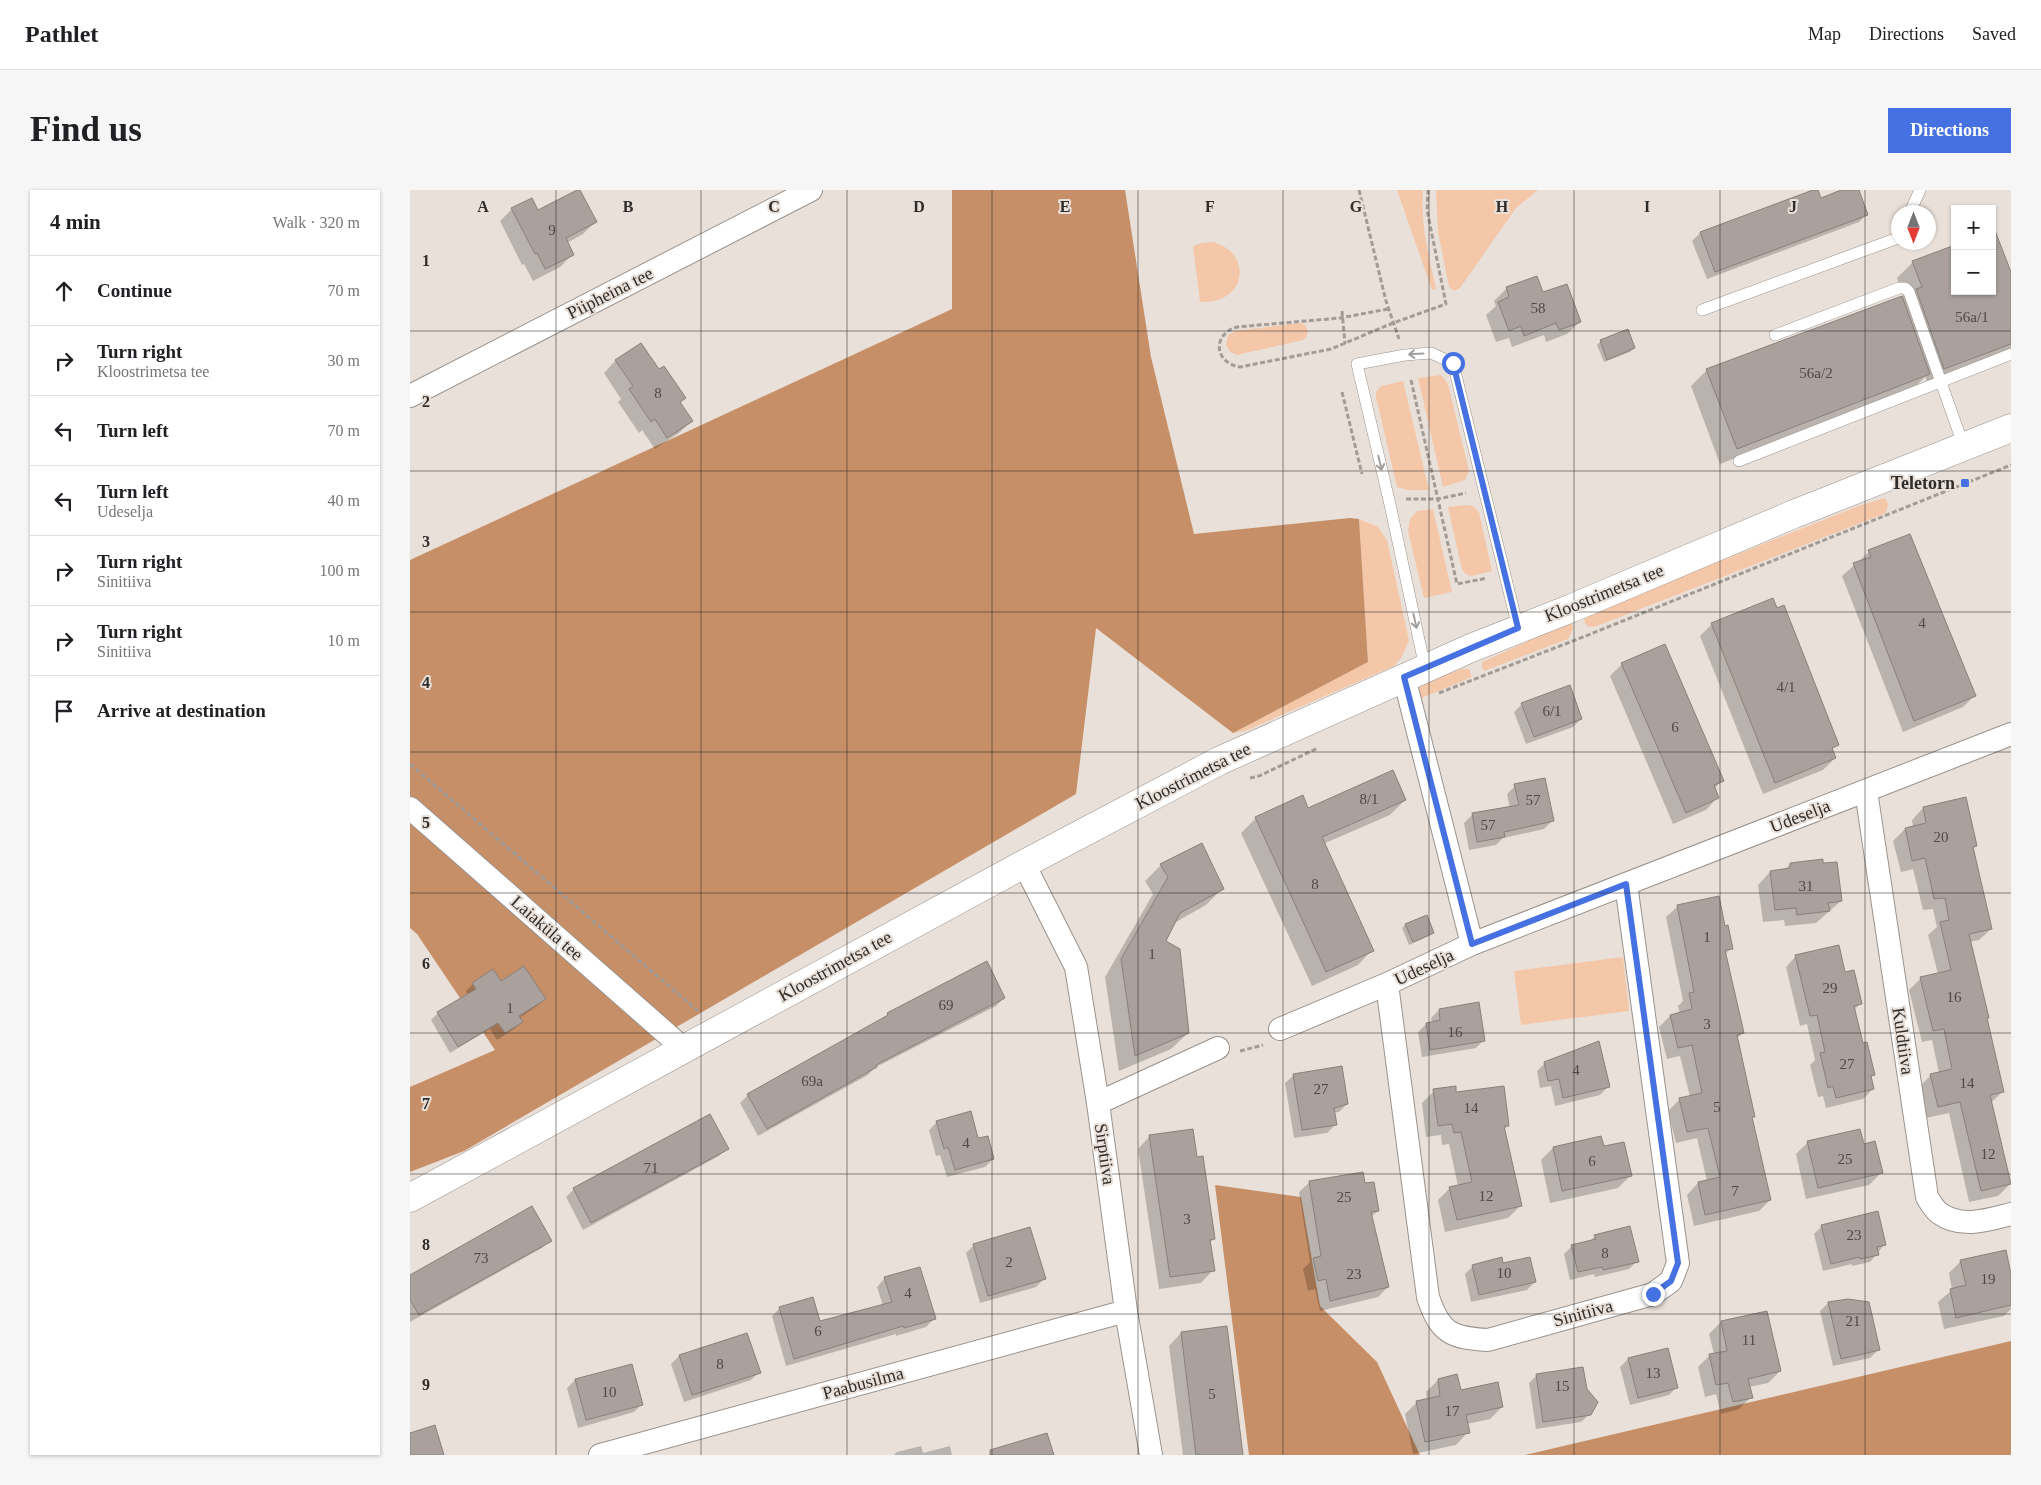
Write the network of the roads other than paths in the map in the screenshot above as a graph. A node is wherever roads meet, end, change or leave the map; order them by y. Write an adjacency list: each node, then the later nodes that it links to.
1 (811, 190): 9 (street, Piipheina tee)
2 (1920, 190): 3 (lane)
3 (1913, 205)
4 (1891, 241): 5 (lane)
5 (1702, 310)
6 (1775, 335): 8 (lane)
7 (2011, 354): 8 (lane)
8 (1941, 382): 11 (lane); 12 (lane)
9 (410, 396)
10 (2011, 428): 11 (main road, Kloostrimetsa tee)
11 (1964, 447): 13 (main road, Kloostrimetsa tee)
12 (1739, 461)
13 (1518, 628): 14 (main road, Kloostrimetsa tee); 14 (lane, one-way to 14)
14 (1415, 672): 18 (main road, Kloostrimetsa tee); 20 (street)
15 (2011, 734): 16 (street, Udeselja)
16 (1866, 791): 19 (street, Udeselja); 27 (street, Kuldtiiva)
17 (410, 808): 24 (street, Laiaküla tee)
18 (1024, 864): 24 (main road, Kloostrimetsa tee); 25 (street, Sirptiiva)
19 (1626, 884): 20 (street, Udeselja); 21 (street, Sinitiiva)
20 (1472, 944): 21 (street, Udeselja)
21 (1387, 984): 22 (street, Udeselja)
22 (1280, 1029)
23 (1218, 1048): 25 (street)
24 (684, 1049): 26 (main road, Kloostrimetsa tee)
25 (1098, 1103): 28 (street, Sirptiiva)
26 (410, 1198)
27 (2011, 1214)
28 (1126, 1310): 29 (street, Paabusilma); 30 (street, Sirptiiva)
29 (600, 1455)
30 (1151, 1455)

